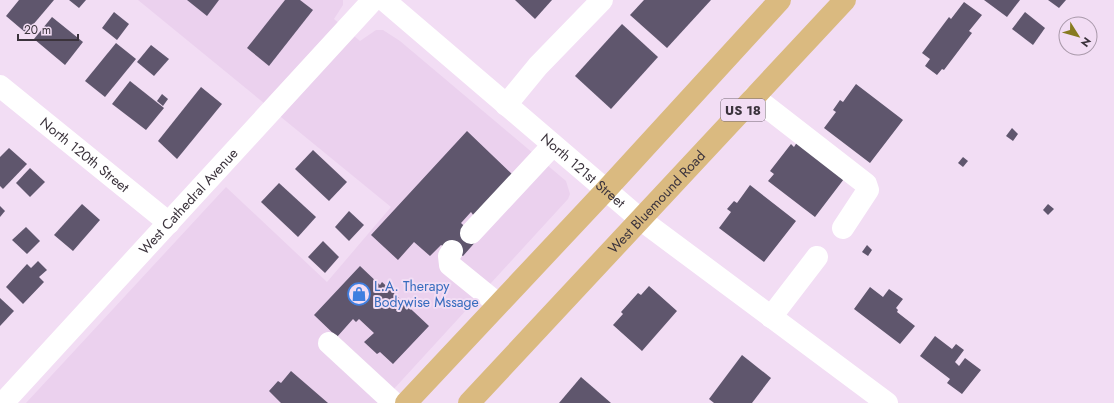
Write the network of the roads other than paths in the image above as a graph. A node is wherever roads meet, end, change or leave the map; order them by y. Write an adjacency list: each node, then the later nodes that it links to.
1 (373, 0): 12 (street, West Cathedral Avenue)
2 (384, 0): 8 (street, North 121st Street)
3 (602, 0): 8 (street)
4 (780, 0): 10 (main road)
5 (845, 0): 7 (main road, West Bluemound Road / US 18)
6 (0, 86): 12 (street, North 120th Street)
7 (754, 97): 11 (main road, West Bluemound Road / US 18); 13 (street)
8 (506, 105): 9 (street, North 121st Street)
9 (553, 145): 10 (street, North 121st Street); 14 (street)
10 (606, 190): 11 (street, North 121st Street); 17 (main road)
11 (640, 219): 18 (street, North 121st Street); 23 (main road, West Bluemound Road / US 18)
12 (169, 223): 20 (street, West Cathedral Avenue)
13 (842, 228)
14 (471, 233)
15 (452, 251): 17 (street)
16 (817, 257): 18 (street)
17 (498, 304): 22 (main road)
18 (771, 317): 24 (street, North 121st Street)
19 (329, 343): 21 (street)
20 (3, 403)
21 (394, 403)
22 (406, 403)
23 (469, 403)
24 (887, 403)

